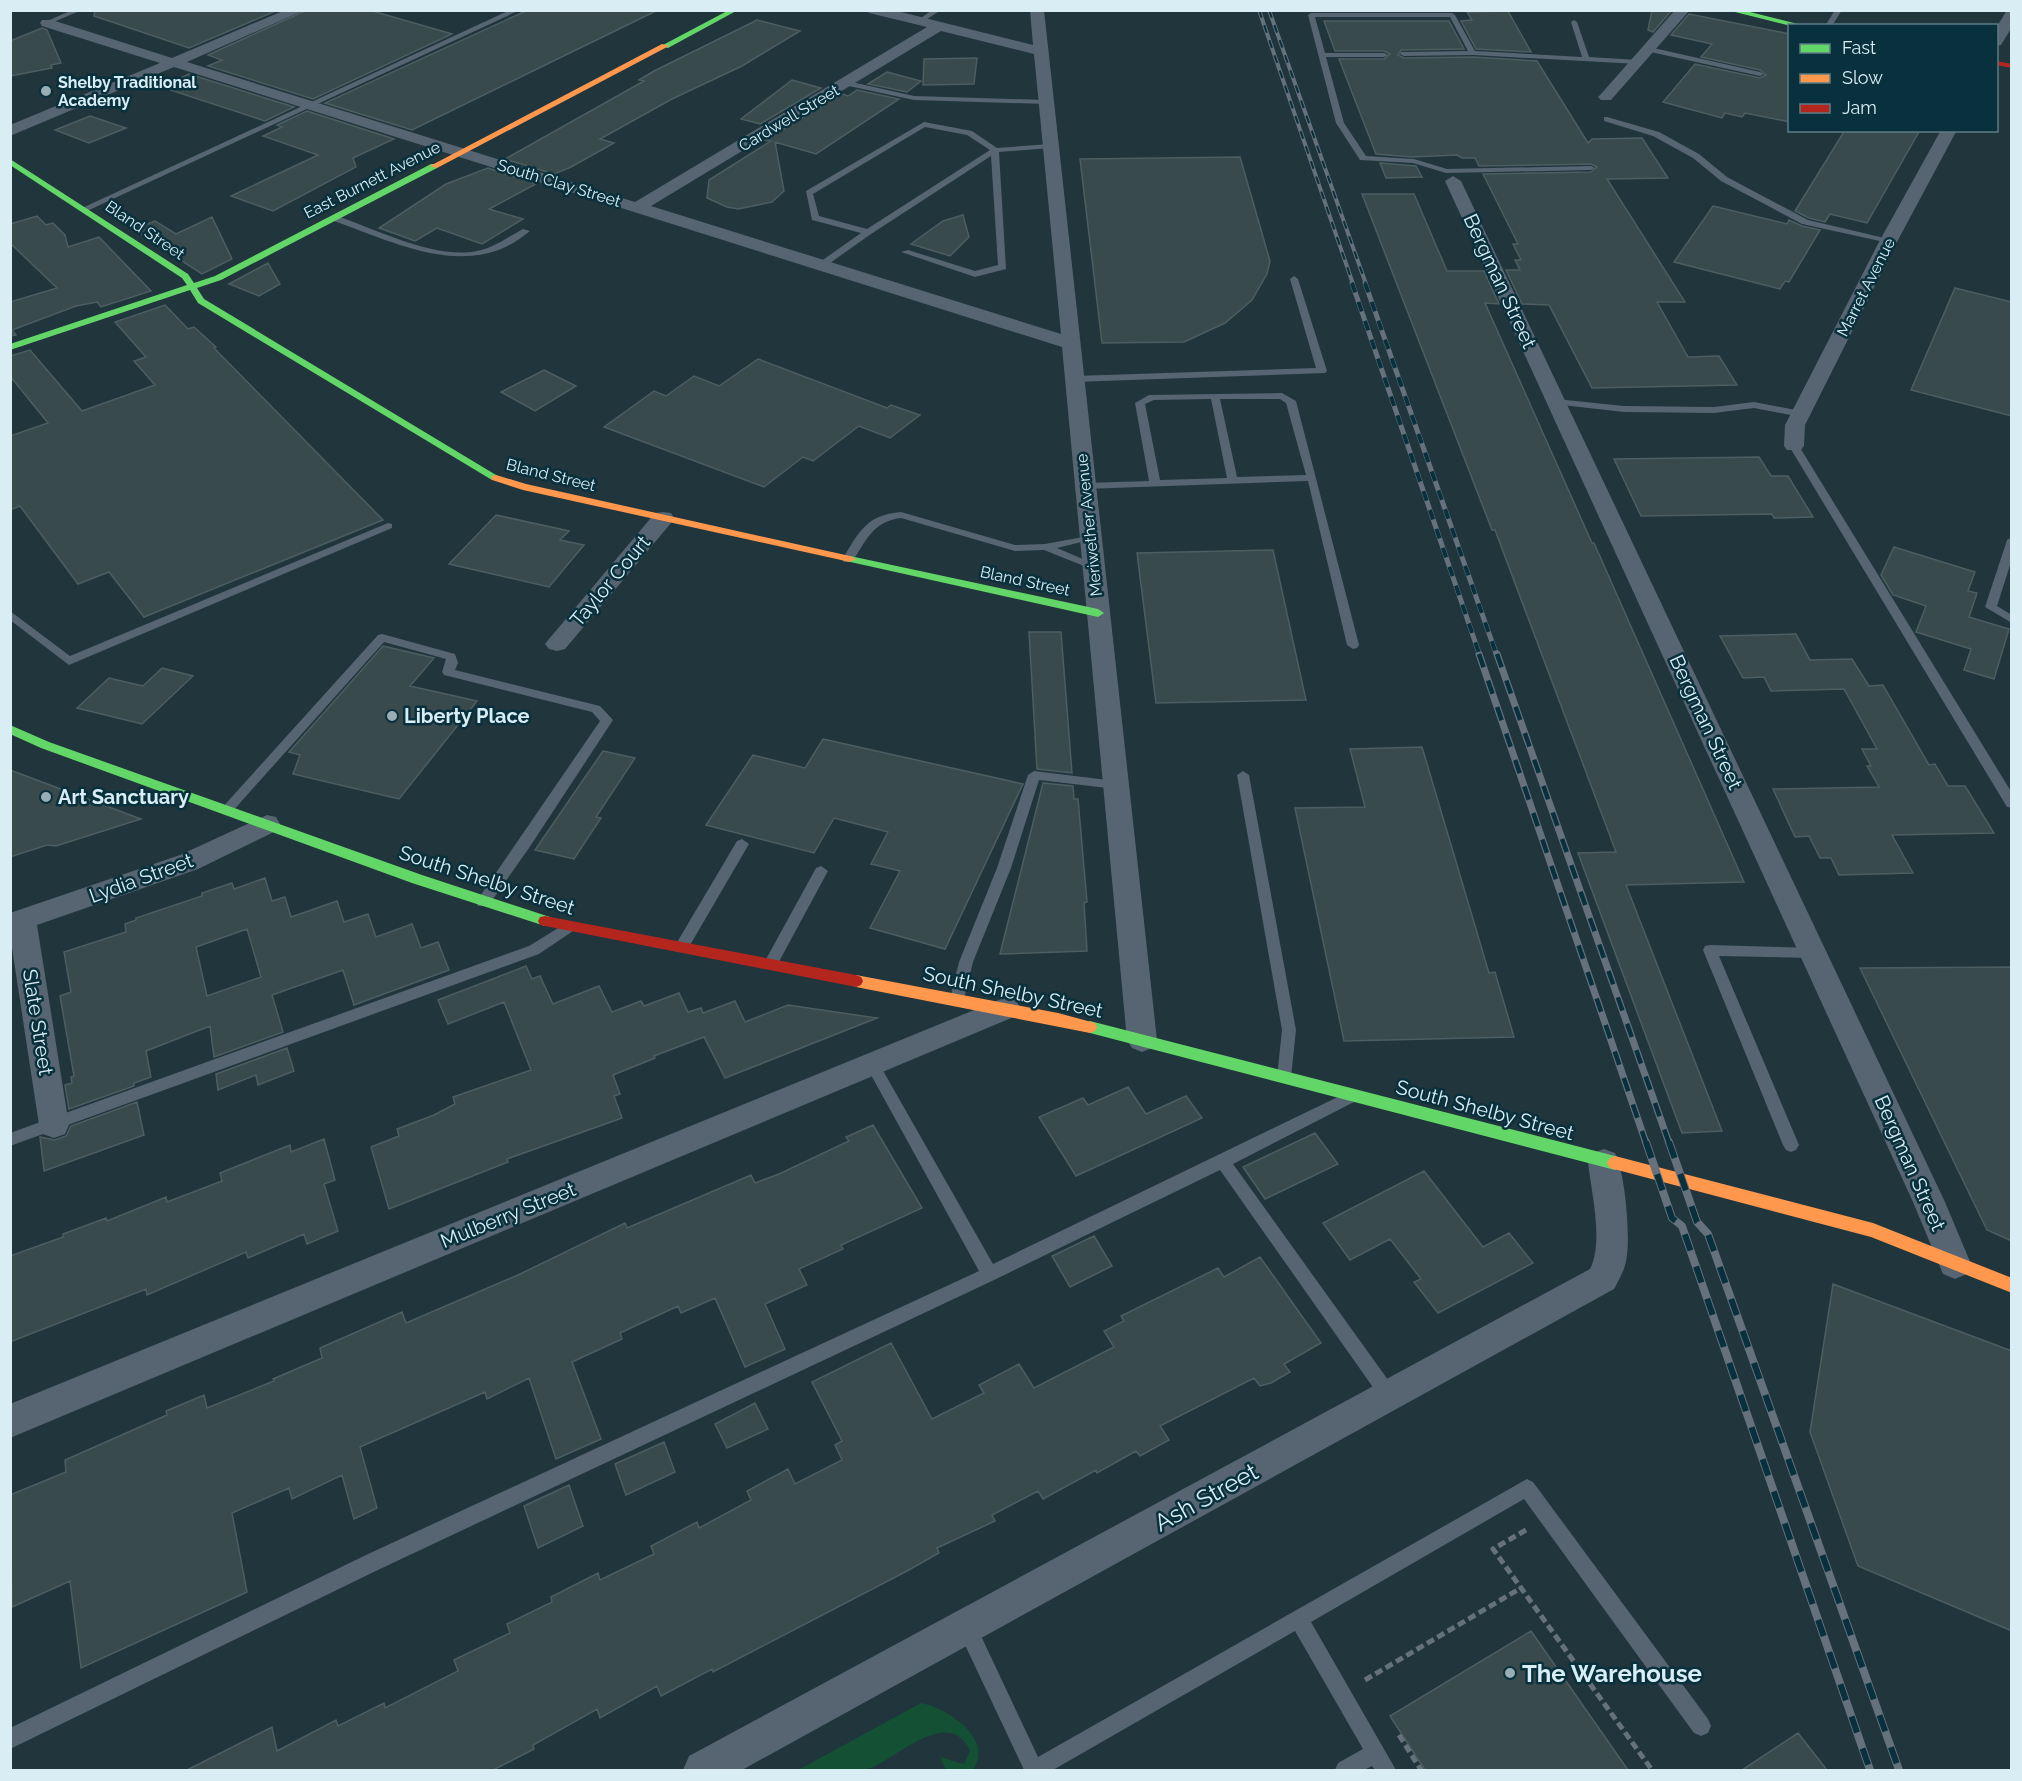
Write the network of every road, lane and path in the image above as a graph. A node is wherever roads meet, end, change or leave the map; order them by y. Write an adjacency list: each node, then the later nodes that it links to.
1 (79, 10): 13 (lane)
2 (298, 10): 24 (street)
3 (517, 10): 30 (lane)
4 (735, 10): 36 (street, East Burnett Avenue)
5 (874, 10): 11 (street)
6 (1037, 10): 18 (street, Meriwether Avenue)
7 (1683, 10): 17 (street)
8 (1730, 10): 14 (street)
9 (1839, 10): 15 (lane)
10 (2012, 13): 16 (street)
11 (939, 18): 18 (street); 27 (street, Cardwell Street)
12 (1574, 22): 23 (lane)
13 (47, 23): 24 (street, South Clay Street)
14 (1794, 24)
15 (1829, 24)
16 (1998, 38)
17 (1649, 49): 25 (street); 26 (lane)
18 (1041, 51): 29 (street, Meriwether Avenue)
19 (1473, 53): 20 (lane); 22 (lane); 23 (lane)
20 (1404, 54)
21 (1384, 55): 22 (lane)
22 (1322, 56): 39 (lane)
23 (1586, 59): 25 (lane)
24 (175, 62): 30 (street, South Clay Street); 32 (street)
25 (1638, 62): 28 (street)
26 (1761, 74)
27 (847, 83): 29 (lane); 40 (street, Cardwell Street)
28 (1606, 97)
29 (1046, 102): 34 (street, Meriwether Avenue)
30 (312, 105): 36 (street, South Clay Street); 41 (lane)
31 (1607, 119): 45 (lane)
32 (10, 131)
33 (1948, 132): 45 (street, Marret Avenue)
34 (1050, 146): 35 (lane); 50 (street, Meriwether Avenue)
35 (995, 150): 44 (lane); 44 (lane); 46 (lane)
36 (460, 153): 40 (street, South Clay Street); 42 (street, East Burnett Avenue)
37 (10, 160): 41 (street, Bland Street)
38 (1591, 168): 39 (lane)
39 (1449, 176): 54 (street, Bergman Street)
40 (638, 207): 47 (street, South Clay Street)
41 (84, 209): 49 (street, Bland Street)
42 (334, 218): 43 (lane); 49 (street, East Burnett Avenue)
43 (526, 231)
44 (868, 231): 47 (lane)
45 (1889, 240): 55 (street, Marret Avenue)
46 (905, 252)
47 (820, 266): 50 (street, South Clay Street)
48 (1294, 279): 52 (lane)
49 (193, 288): 51 (street, East Burnett Avenue); 61 (street, Bland Street)
50 (1070, 343): 52 (street, Meriwether Avenue)
51 (10, 347)
52 (1074, 380): 60 (street, Meriwether Avenue)
53 (1215, 397): 57 (lane); 58 (lane); 59 (lane)
54 (1556, 402): 55 (lane); 87 (street, Bergman Street)
55 (1801, 414): 56 (street, Marret Avenue)
56 (1794, 446): 78 (lane)
57 (1312, 478): 58 (lane); 72 (lane)
58 (1233, 481): 59 (lane)
59 (1155, 483): 60 (lane)
60 (1085, 486): 63 (street, Meriwether Avenue)
61 (663, 518): 66 (street, Bland Street); 71 (street, Taylor Court)
62 (388, 526): 69 (lane)
63 (1090, 537): 65 (lane); 67 (street, Meriwether Avenue)
64 (2012, 540): 70 (lane)
65 (1045, 547): 66 (lane); 67 (lane)
66 (848, 560): 68 (street, Bland Street)
67 (1093, 566): 68 (street, Meriwether Avenue)
68 (1098, 613): 77 (street, Meriwether Avenue)
69 (10, 614)
70 (2012, 620)
71 (557, 644)
72 (1353, 645)
73 (10, 729): 74 (street, South Shelby Street)
74 (29, 738): 75 (lane); 79 (street, South Shelby Street)
75 (10, 744)
76 (1243, 775): 93 (lane)
77 (1116, 785): 89 (lane); 91 (street, Meriwether Avenue)
78 (2012, 804)
79 (226, 810): 80 (street, South Shelby Street); 83 (lane)
80 (267, 825): 83 (street, South Shelby Street); 84 (street, Lydia Street)
81 (742, 844): 86 (lane)
82 (821, 872): 88 (lane)
83 (483, 902): 85 (street, South Shelby Street)
84 (16, 922): 95 (street, Slate Street)
85 (568, 927): 86 (street, South Shelby Street); 95 (lane)
86 (681, 948): 88 (street, South Shelby Street)
87 (1814, 952): 97 (lane); 100 (street, Bergman Street)
88 (770, 964): 89 (street, South Shelby Street)
89 (957, 999): 90 (street, South Shelby Street)
90 (1006, 1008): 91 (street, South Shelby Street); 92 (street, Mulberry Street)
91 (1142, 1040): 93 (street, South Shelby Street)
92 (872, 1065): 101 (lane); 104 (street, Mulberry Street)
93 (1284, 1077): 94 (street, South Shelby Street)
94 (1354, 1096): 98 (lane); 99 (street, South Shelby Street)
95 (54, 1125): 96 (lane)
96 (10, 1140)
97 (1791, 1145)
98 (1223, 1162): 101 (lane); 103 (lane)
99 (1604, 1162): 100 (street, South Shelby Street); 103 (street, Ash Street)
100 (1954, 1264): 102 (street, South Shelby Street)
101 (989, 1274): 112 (lane)
102 (2012, 1286)
103 (1390, 1396): 108 (street, Ash Street)
104 (10, 1421)
105 (1527, 1529): 106 (path)
106 (1521, 1588): 109 (path); 119 (path)
107 (1298, 1619): 110 (lane); 113 (lane); 115 (lane)
108 (967, 1628): 114 (street, Ash Street); 115 (lane)
109 (1371, 1690)
110 (1701, 1726)
111 (1396, 1730): 118 (path)
112 (10, 1739)
113 (1376, 1753): 116 (lane); 117 (lane)
114 (703, 1770)
115 (1034, 1770)
116 (1345, 1770)
117 (1386, 1770)
118 (1420, 1770)
119 (1652, 1770)

